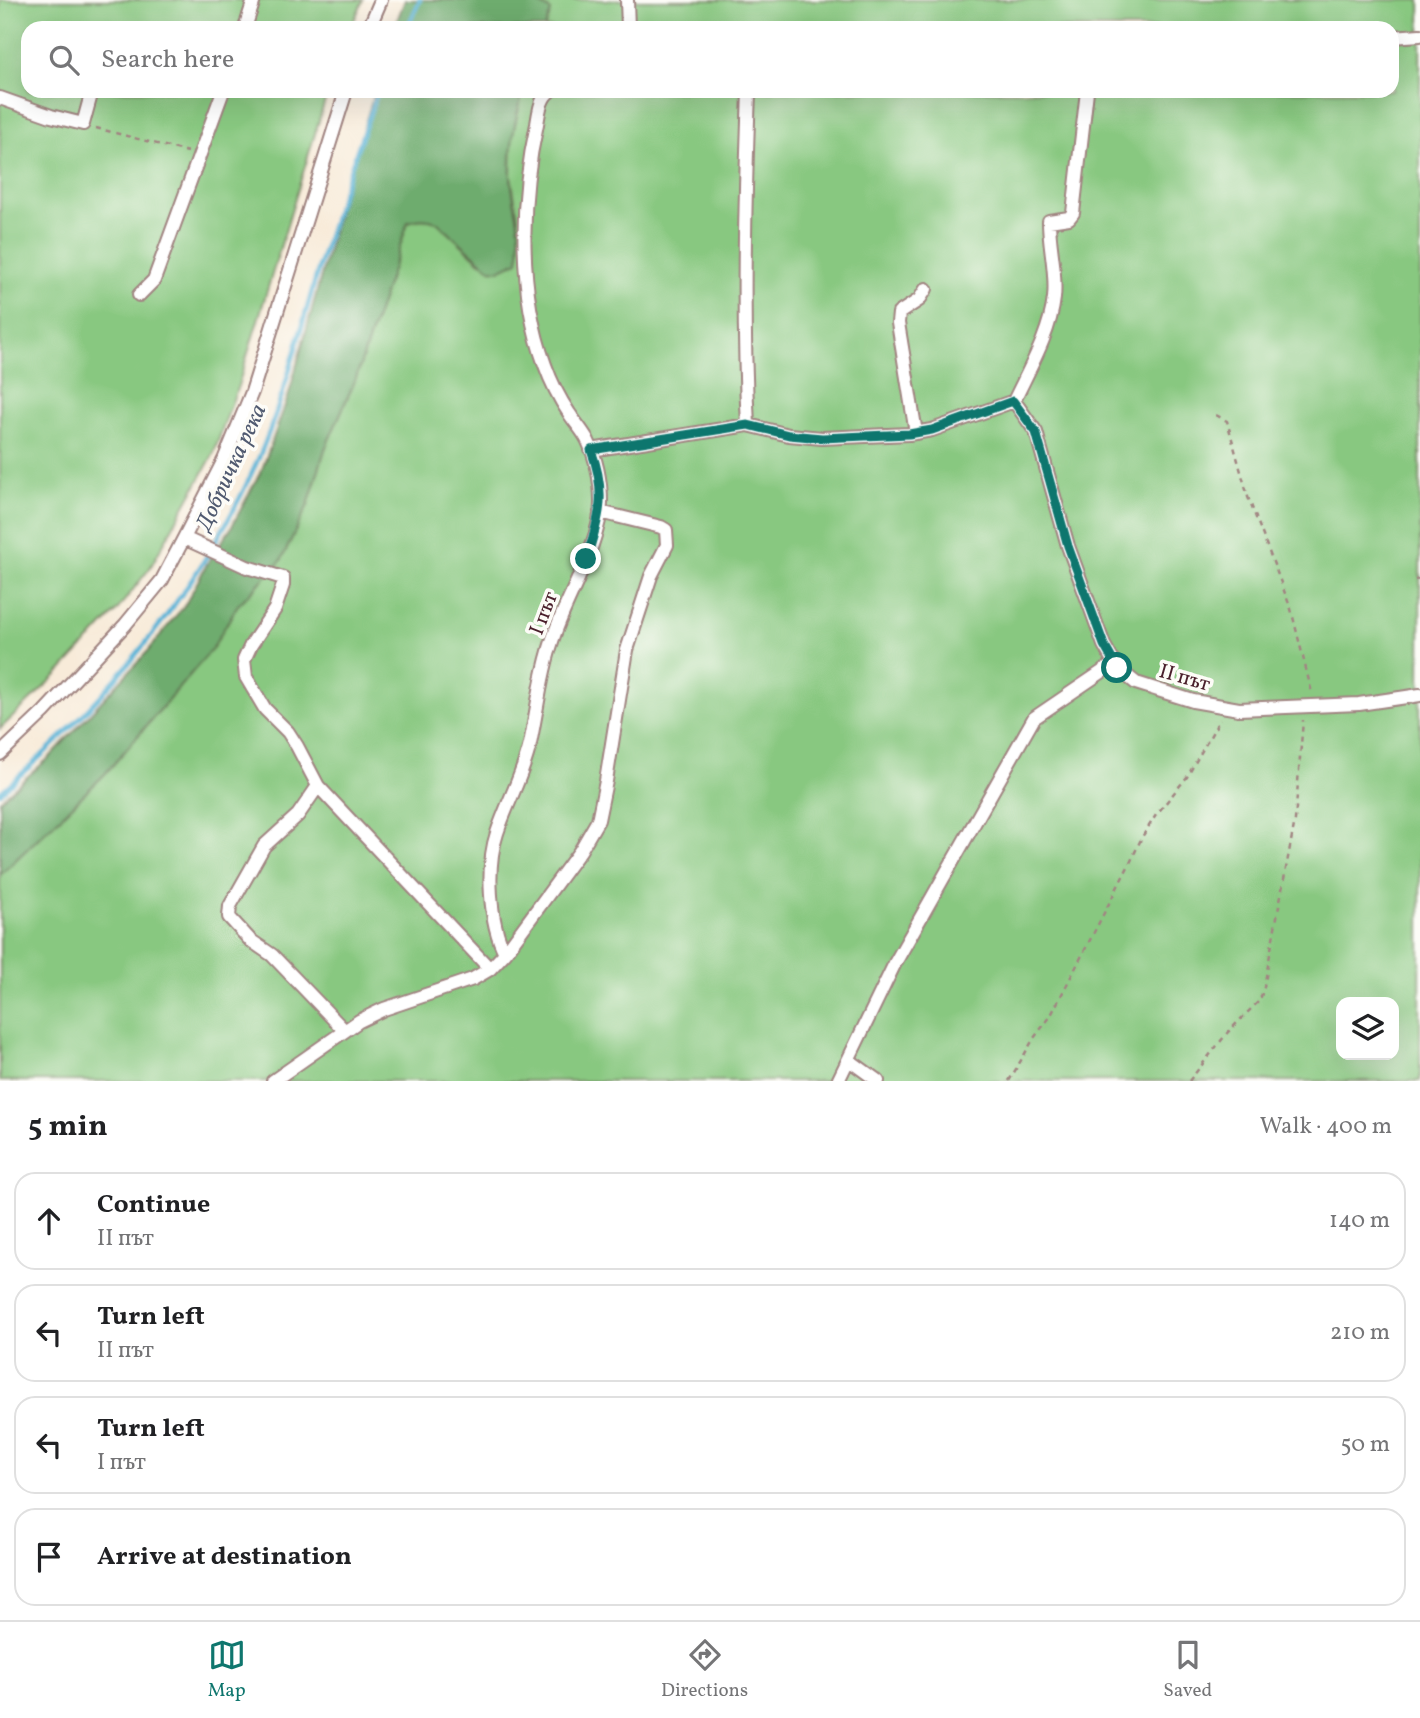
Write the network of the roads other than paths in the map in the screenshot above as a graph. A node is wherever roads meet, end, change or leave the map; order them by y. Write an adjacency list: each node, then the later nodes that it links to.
1 (254, 0): 4 (street)
2 (381, 0): 5 (street)
3 (627, 0): 6 (street)
4 (247, 21)
5 (372, 21)
6 (628, 21)
7 (1420, 35): 8 (street)
8 (1399, 36)
9 (0, 98): 10 (street)
10 (90, 98)
11 (220, 98): 17 (street)
12 (344, 98): 23 (street)
13 (544, 98): 21 (street, І път)
14 (749, 98): 19 (street)
15 (1086, 98): 18 (street)
16 (926, 289): 20 (street)
17 (139, 295)
18 (1013, 401): 20 (street); 24 (street, ІІ път)
19 (748, 425): 20 (street); 21 (street)
20 (916, 433)
21 (591, 450): 22 (street, І път)
22 (600, 512): 28 (street, І път); 28 (street)
23 (184, 538): 26 (street); 27 (street)
24 (1115, 663): 25 (street, ІІ път); 31 (street)
25 (1420, 695)
26 (0, 754)
27 (318, 786): 29 (street); 30 (street)
28 (505, 953): 29 (street)
29 (490, 969): 30 (street)
30 (344, 1030): 32 (street)
31 (849, 1060): 33 (street); 34 (street)
32 (273, 1081)
33 (838, 1081)
34 (878, 1081)

